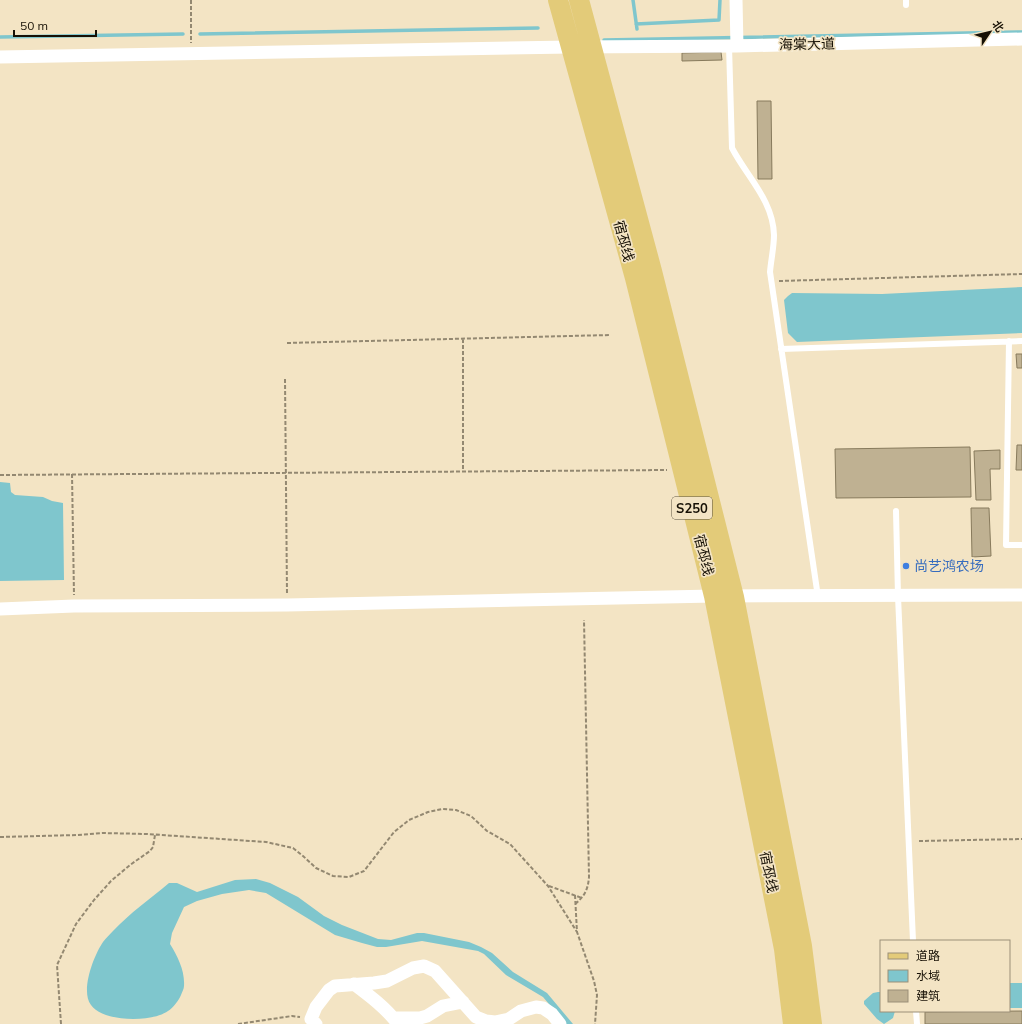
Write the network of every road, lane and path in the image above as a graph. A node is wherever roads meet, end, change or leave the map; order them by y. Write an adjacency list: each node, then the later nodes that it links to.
1 (191, 0): 9 (path)
2 (558, 0): 7 (main road, 宿邳线 / S250)
3 (579, 0): 8 (main road, 宿邳线 / S250)
4 (736, 0): 6 (street)
5 (1022, 38): 6 (street, 海棠大道)
6 (735, 42): 8 (street, 海棠大道); 12 (lane)
7 (571, 47): 8 (street, 海棠大道); 9 (street, 海棠大道); 20 (main road, 宿邳线 / S250)
8 (592, 47): 31 (main road, 宿邳线 / S250)
9 (191, 54): 10 (street, 海棠大道)
10 (0, 57)
11 (1022, 274): 12 (path)
12 (771, 281): 18 (lane)
13 (610, 335): 14 (path)
14 (463, 339): 17 (path); 21 (path)
15 (1009, 341): 16 (lane); 18 (lane); 26 (lane)
16 (1022, 341)
17 (287, 343)
18 (781, 348): 29 (lane)
19 (285, 379): 22 (path)
20 (682, 470): 21 (path); 28 (main road, 宿邳线 / S250)
21 (463, 471): 22 (path)
22 (286, 473): 23 (path); 32 (path)
23 (72, 474): 24 (path); 33 (path)
24 (0, 475)
25 (896, 511): 30 (lane)
26 (1022, 545)
27 (1022, 595): 30 (street)
28 (714, 596): 31 (street); 32 (street); 56 (main road, 宿邳线 / S250)
29 (818, 596): 30 (street); 31 (street)
30 (898, 596): 45 (lane)
31 (734, 597): 57 (main road, 宿邳线 / S250)
32 (287, 605): 33 (street)
33 (74, 606): 34 (street)
34 (0, 609)
35 (584, 620): 42 (path)
36 (155, 835): 37 (path); 40 (path); 52 (path)
37 (0, 838)
38 (1022, 839): 39 (path)
39 (919, 841)
40 (548, 886): 41 (path); 44 (path)
41 (575, 895): 42 (path); 43 (path)
42 (582, 898): 43 (path)
43 (575, 904): 44 (path)
44 (577, 932): 55 (path)
45 (913, 940)
46 (354, 984): 47 (street); 49 (street); 50 (street)
47 (463, 1002): 50 (street); 51 (street)
48 (916, 1012): 58 (lane)
49 (314, 1021): 53 (path)
50 (395, 1021)
51 (476, 1021): 54 (street)
52 (61, 1024)
53 (238, 1024)
54 (560, 1024)
55 (594, 1024)
56 (793, 1024)
57 (812, 1024)
58 (917, 1024)

